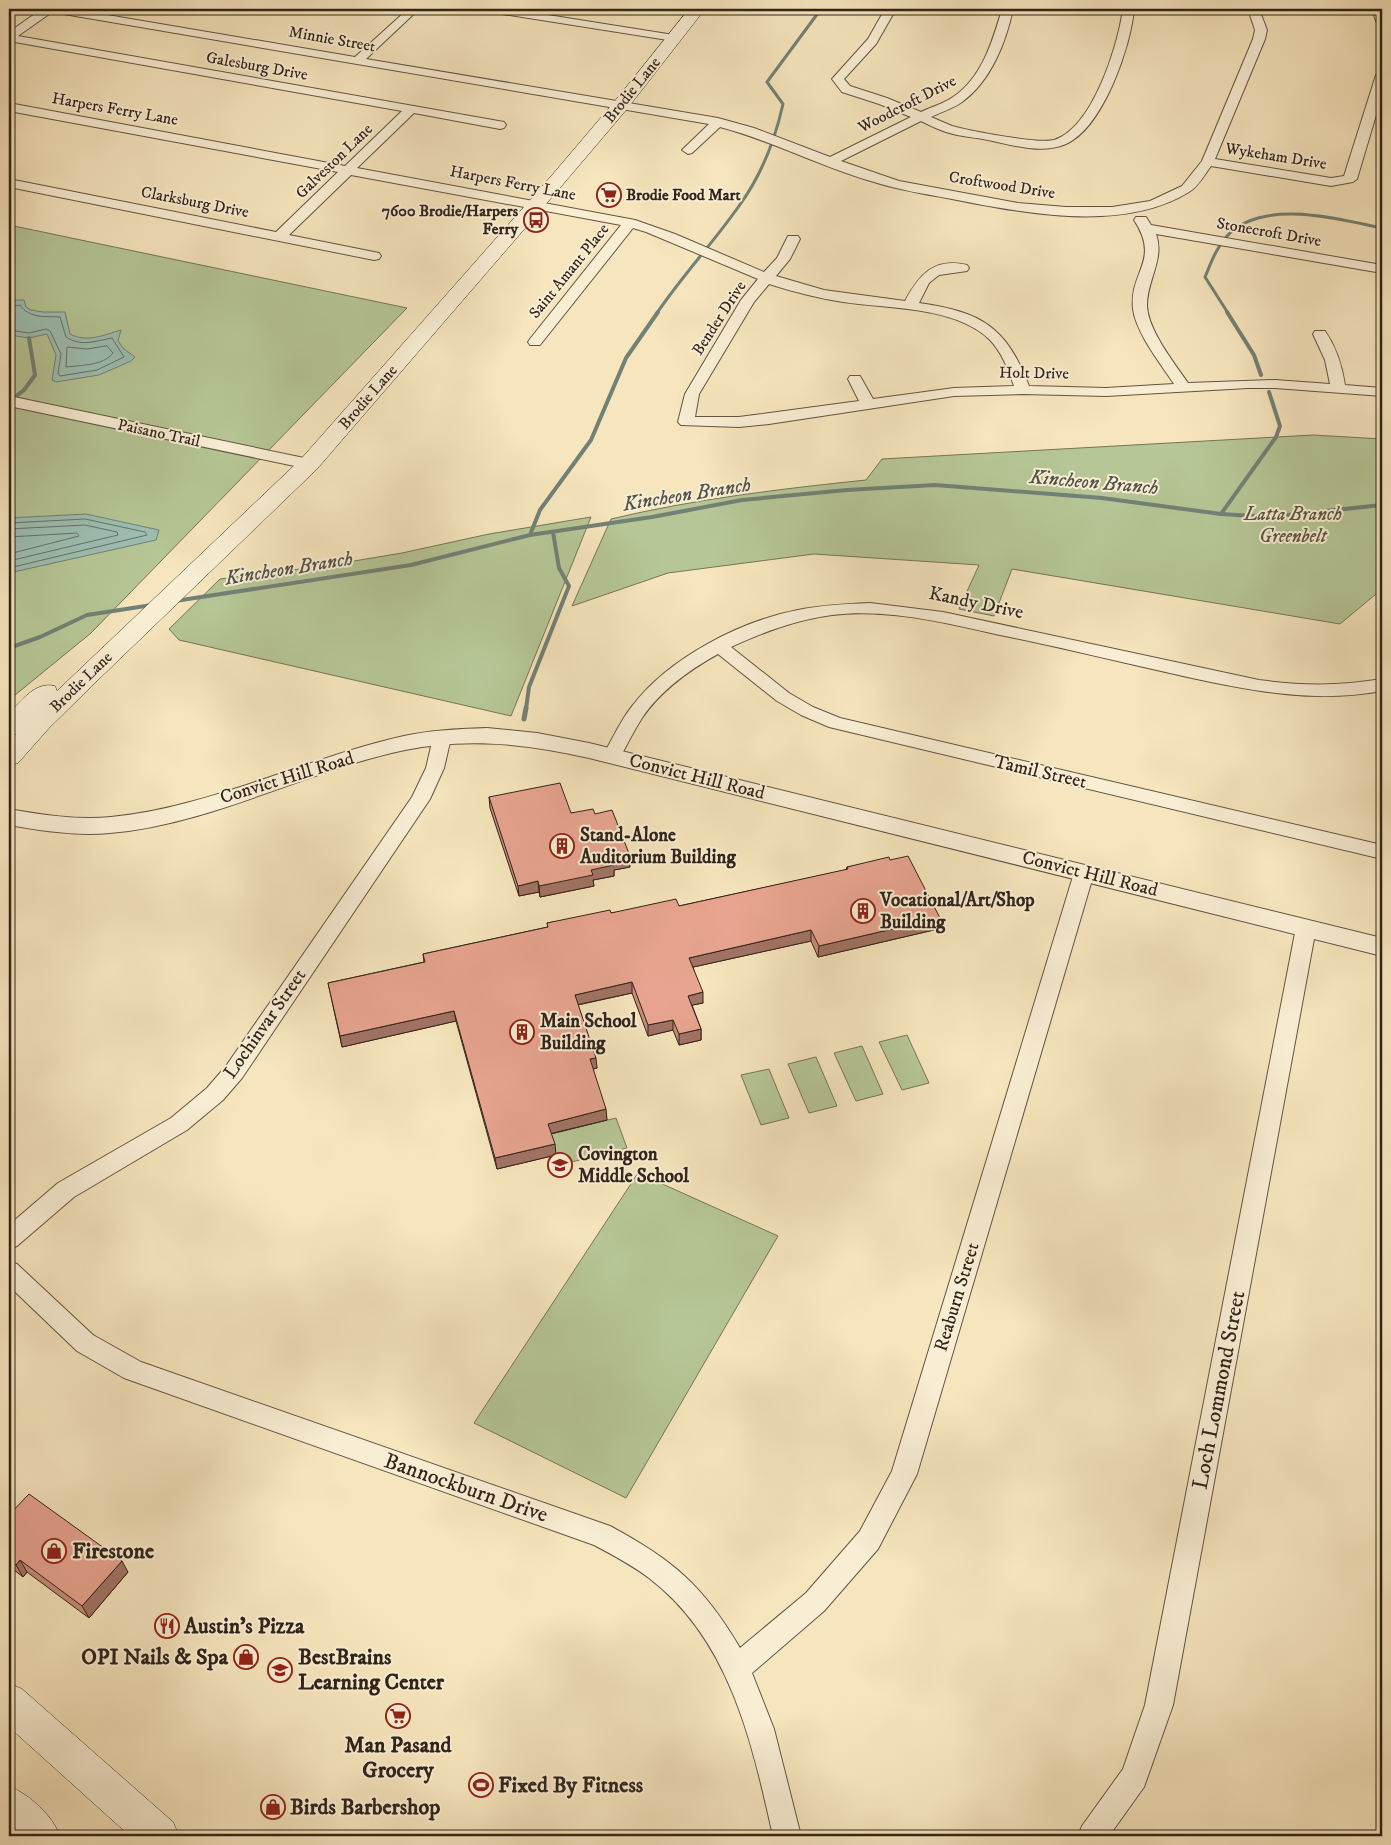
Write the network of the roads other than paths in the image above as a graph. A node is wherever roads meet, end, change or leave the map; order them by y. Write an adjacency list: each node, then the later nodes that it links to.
1 (51, 9): 12 (street, Minnie Street); 15 (street)
2 (141, 9): 12 (street)
3 (414, 9): 16 (street)
4 (490, 9): 14 (street)
5 (681, 9): 14 (main road, Brodie Lane)
6 (697, 9): 14 (main road, Brodie Lane)
7 (890, 9): 21 (street)
8 (1008, 9): 21 (street, Woodcroft Drive)
9 (1129, 9): 21 (street)
10 (1254, 9): 26 (street, Croftwood Drive)
11 (1377, 9): 13 (street)
12 (126, 21): 16 (street, Minnie Street)
13 (1382, 21)
14 (666, 37): 18 (main road, Brodie Lane)
15 (9, 38): 20 (street, Galesburg Drive)
16 (358, 60): 18 (street, Minnie Street)
17 (1382, 75): 26 (street, Wykeham Drive)
18 (613, 104): 22 (street, Croftwood Drive); 29 (main road, Brodie Lane)
19 (9, 107): 27 (street, Harpers Ferry Lane)
20 (411, 110): 23 (street, Galesburg Drive); 27 (street, Galveston Lane)
21 (919, 117): 25 (street, Woodcroft Drive)
22 (718, 122): 24 (street); 25 (street, Croftwood Drive)
23 (500, 125)
24 (688, 150)
25 (830, 162): 30 (street, Croftwood Drive)
26 (1208, 162): 30 (street, Croftwood Drive)
27 (348, 170): 29 (street, Harpers Ferry Lane); 33 (street, Galveston Lane)
28 (9, 183): 33 (street, Clarksburg Drive)
29 (527, 203): 31 (street, Harpers Ferry Lane); 50 (main road, Brodie Lane)
30 (1132, 209): 32 (street)
31 (630, 223): 38 (street, Harpers Ferry Lane); 41 (street, Saint Amant Place)
32 (1149, 229): 37 (street, Stonecroft Drive); 43 (street)
33 (279, 237): 35 (street, Clarksburg Drive)
34 (793, 239): 38 (street, Bender Drive)
35 (374, 256)
36 (962, 268): 39 (street)
37 (1382, 269)
38 (768, 278): 39 (street, Harpers Ferry Lane); 49 (street, Bender Drive)
39 (910, 306): 44 (street, Harpers Ferry Lane)
40 (1320, 334): 45 (street)
41 (535, 342)
42 (855, 379): 48 (street)
43 (1184, 388): 44 (street, Holt Drive); 45 (street, Holt Drive)
44 (1023, 390): 48 (street, Holt Drive)
45 (1338, 390): 46 (street, Holt Drive)
46 (1382, 392)
47 (9, 401): 50 (street, Paisano Trail)
48 (868, 404): 49 (street, Holt Drive)
49 (686, 422)
50 (300, 462): 51 (main road, Brodie Lane)
51 (178, 579): 54 (main road, Brodie Lane); 57 (main road, Brodie Lane)
52 (719, 646): 53 (street, Kandy Drive); 56 (street, Kandy Drive); 59 (street, Tamil Street)
53 (1382, 684)
54 (9, 727)
55 (442, 738): 56 (street, Convict Hill Road); 58 (street, Convict Hill Road); 63 (street, Lochinvar Street)
56 (611, 756): 60 (street, Convict Hill Road)
57 (9, 757)
58 (9, 817)
59 (1382, 852)
60 (1084, 873): 61 (street, Convict Hill Road); 65 (street, Reaburn Street)
61 (1306, 928): 62 (street, Convict Hill Road); 71 (street, Loch Lommond Street)
62 (1382, 948)
63 (9, 1239)
64 (9, 1271): 65 (street, Bannockburn Drive)
65 (738, 1668): 70 (street, Bannockburn Drive)
66 (9, 1702): 69 (main road)
67 (9, 1806): 68 (main road)
68 (40, 1836)
69 (158, 1836)
70 (787, 1836)
71 (1092, 1836)

